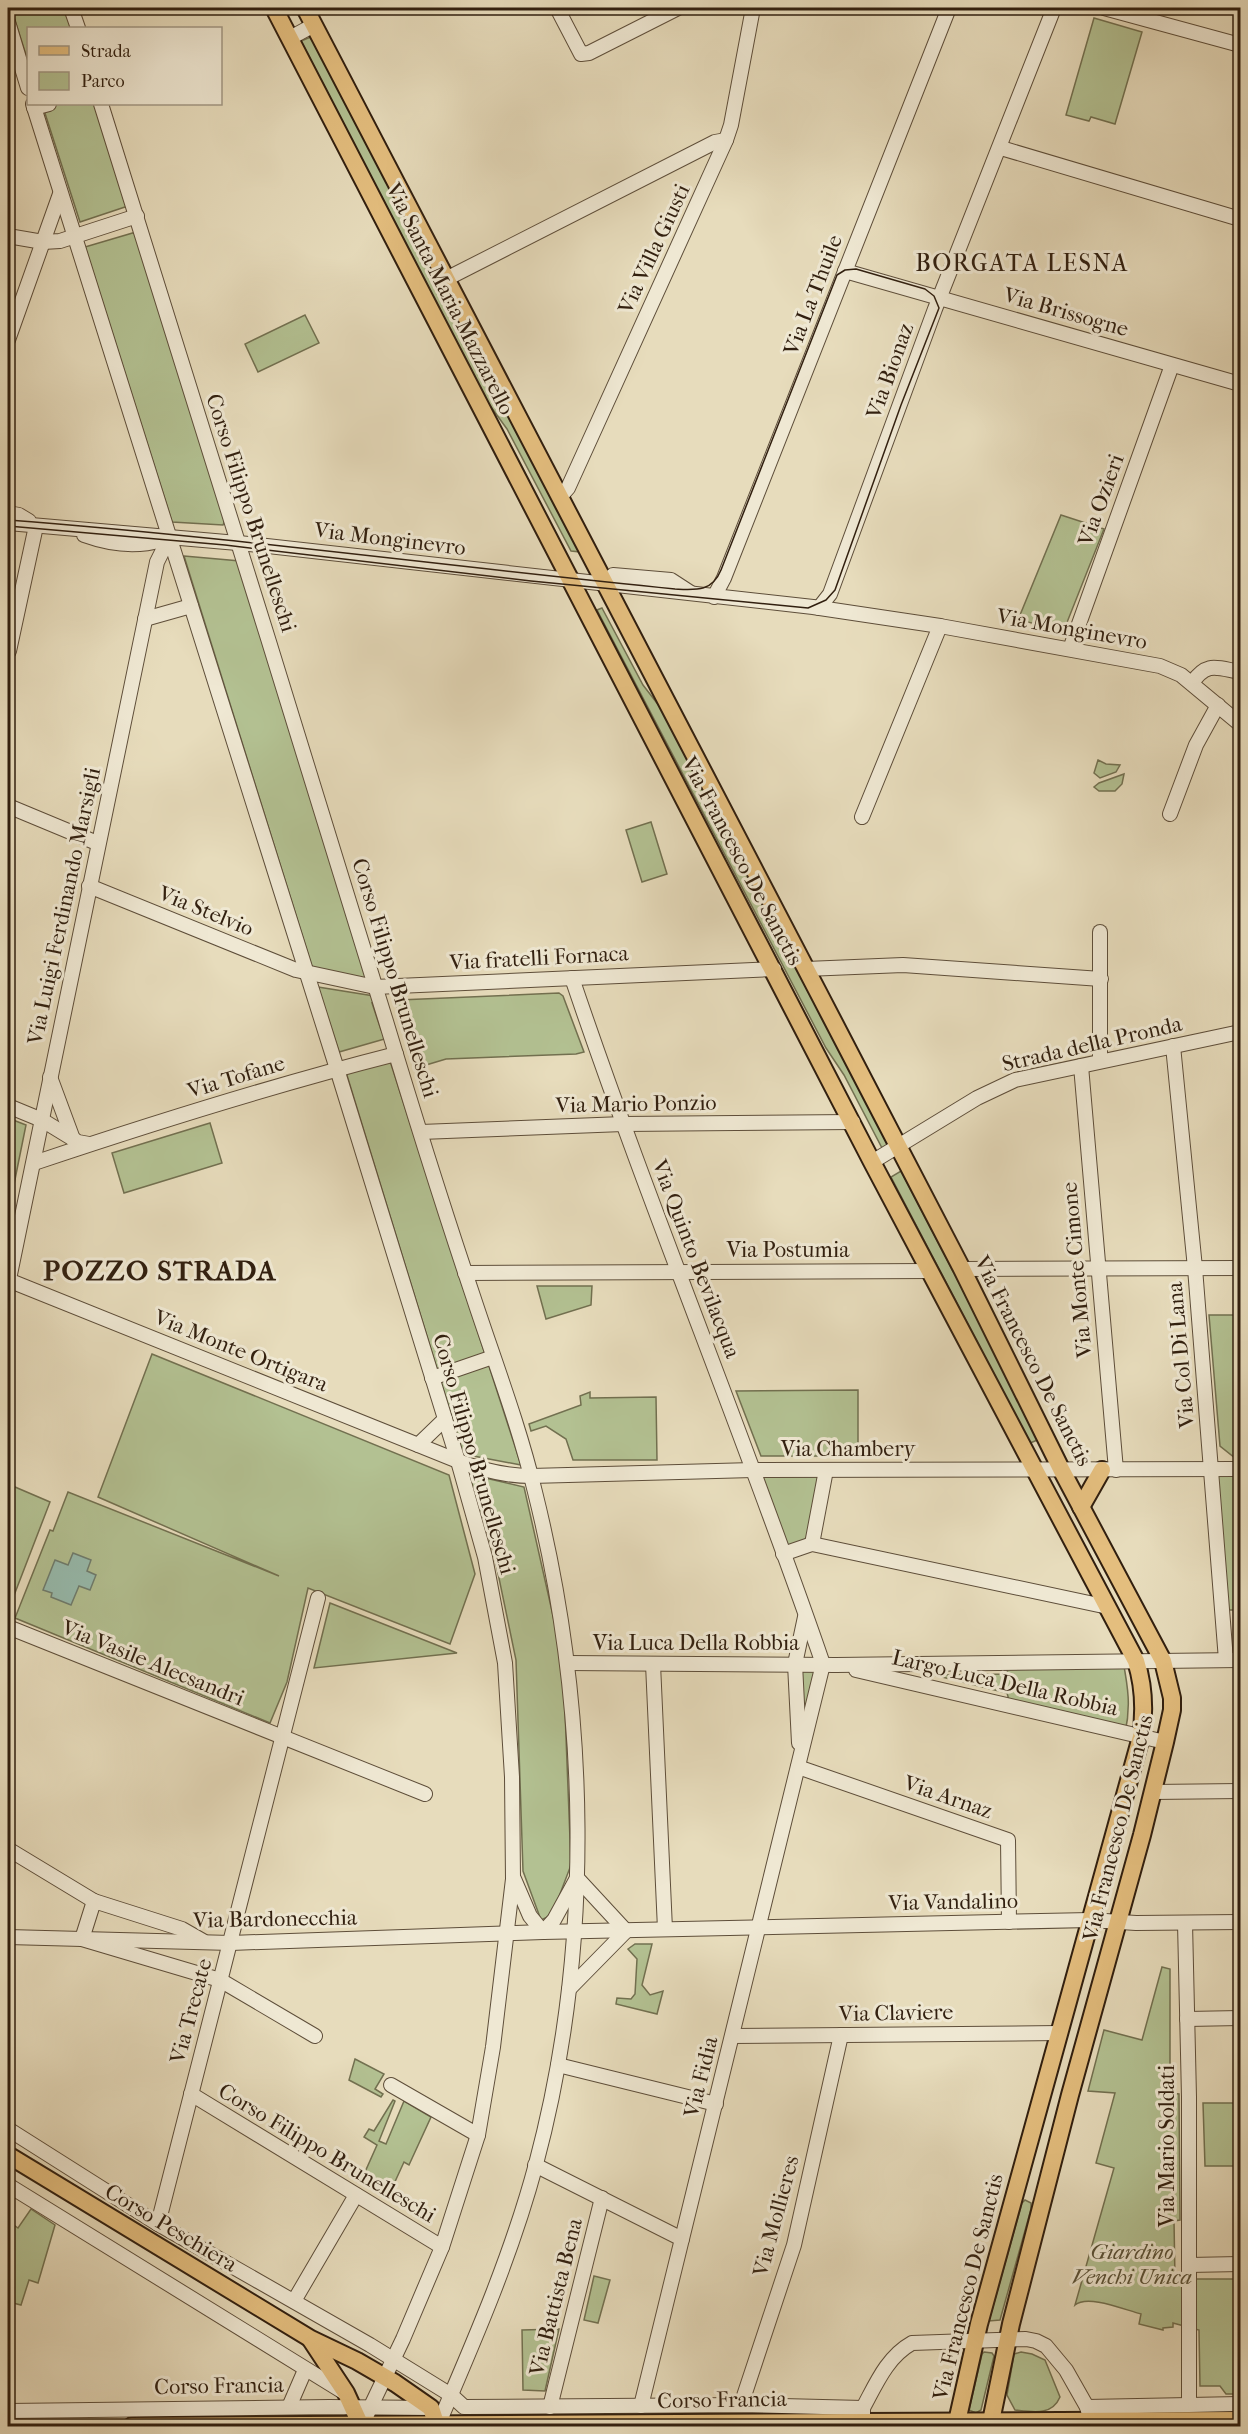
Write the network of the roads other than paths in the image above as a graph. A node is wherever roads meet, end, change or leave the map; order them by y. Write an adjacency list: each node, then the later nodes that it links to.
1 (71, 8): 12 (street)
2 (274, 8): 13 (main road, Via Santa Maria Mazzarello)
3 (305, 8): 11 (main road, Via Santa Maria Mazzarello)
4 (557, 8): 5 (street)
5 (678, 8)
6 (753, 8): 18 (street, Via Villa Giusti)
7 (949, 8): 26 (street, Via La Thuile)
8 (1054, 8): 19 (street, Via Bionaz)
9 (1104, 8): 14 (street)
10 (8, 22): 15 (street)
11 (314, 25): 13 (street); 27 (main road, Via Santa Maria Mazzarello)
12 (78, 27)
13 (290, 38): 38 (main road, Via Santa Maria Mazzarello)
14 (1240, 45)
15 (27, 85)
16 (101, 105): 21 (street, Corso Filippo Brunelleschi)
17 (33, 106): 20 (street, Corso Filippo Brunelleschi)
18 (726, 140): 27 (street, Via Santa Maria Mazzarello); 32 (street, Via Villa Giusti)
19 (1000, 148): 22 (street); 28 (street, Via Bionaz)
20 (60, 194): 24 (street, Corso Filippo Brunelleschi); 25 (street)
21 (136, 216): 24 (street); 37 (street, Corso Filippo Brunelleschi)
22 (1240, 219)
23 (8, 236): 25 (street)
24 (74, 237): 25 (street); 36 (street, Corso Filippo Brunelleschi)
25 (43, 242): 29 (street)
26 (845, 271): 28 (street, Via Brissogne); 41 (street, Via La Thuile)
27 (446, 279): 32 (main road, Via Santa Maria Mazzarello)
28 (940, 298): 30 (street, Via Brissogne); 43 (street, Via Bionaz)
29 (8, 340)
30 (1172, 365): 31 (street, Via Brissogne); 46 (street, Via Ozieri)
31 (1240, 384)
32 (560, 497): 39 (main road, Via Santa Maria Mazzarello)
33 (8, 513): 35 (street, Via Monginevro)
34 (8, 523): 35 (street, Via Monginevro)
35 (36, 526): 36 (street, Via Monginevro); 47 (street)
36 (169, 538): 37 (street, Via Monginevro); 42 (street, Corso Filippo Brunelleschi); 44 (street, Via Luigi Ferdinando Marsigli)
37 (238, 543): 38 (street, Via Monginevro); 63 (street, Corso Filippo Brunelleschi)
38 (571, 581): 39 (street, Via Monginevro); 58 (main road, Via Francesco De Sanctis)
39 (605, 584): 40 (street, Via Monginevro); 59 (main road, Via Francesco De Sanctis)
40 (694, 594): 41 (street, Via Monginevro); 43 (street, Via Monginevro)
41 (714, 597): 43 (street, Via Monginevro)
42 (190, 606): 44 (street); 60 (street, Corso Filippo Brunelleschi)
43 (819, 608): 45 (street, Via Monginevro)
44 (145, 619): 55 (street, Via Luigi Ferdinando Marsigli)
45 (940, 626): 46 (street, Via Monginevro); 54 (street)
46 (1070, 649): 49 (street, Via Monginevro)
47 (9, 651)
48 (1240, 672): 49 (street)
49 (1192, 683): 50 (street, Via Monginevro)
50 (1218, 705): 51 (street, Via Monginevro); 53 (street)
51 (1240, 724)
52 (8, 806): 55 (street)
53 (1170, 814)
54 (862, 817)
55 (97, 843): 56 (street, Via Luigi Ferdinando Marsigli)
56 (89, 886): 60 (street, Via Stelvio); 70 (street, Via Luigi Ferdinando Marsigli)
57 (1100, 932): 62 (street)
58 (774, 969): 61 (street, Via fratelli Fornaca); 73 (main road, Via Francesco De Sanctis)
59 (806, 969): 62 (street, Via Francesco De Sanctis); 78 (main road, Via Francesco De Sanctis)
60 (307, 974): 63 (street, Via fratelli Fornaca); 69 (street, Corso Filippo Brunelleschi)
61 (572, 978): 63 (street, Via fratelli Fornaca); 74 (street, Via Quinto Bevilacqua)
62 (1101, 979): 67 (street)
63 (375, 987): 66 (street, Corso Filippo Brunelleschi)
64 (1240, 1032): 65 (street, Strada della Pronda)
65 (1173, 1046): 67 (street, Strada della Pronda); 82 (street, Via Col Di Lana)
66 (396, 1054): 69 (street, Via Tofane); 75 (street, Corso Filippo Brunelleschi)
67 (1100, 1061): 68 (street, Strada della Pronda)
68 (1081, 1066): 78 (street, Strada della Pronda); 81 (street, Via Monte Cimone)
69 (337, 1069): 77 (street, Via Tofane); 90 (street, Corso Filippo Brunelleschi)
70 (50, 1077): 72 (street, Via Luigi Ferdinando Marsigli); 76 (street)
71 (8, 1106): 72 (street)
72 (42, 1120): 76 (street); 80 (street, Via Luigi Ferdinando Marsigli)
73 (852, 1122): 74 (street, Via Mario Ponzio); 79 (main road, Via Francesco De Sanctis)
74 (623, 1124): 75 (street, Via Mario Ponzio); 85 (street, Via Quinto Bevilacqua)
75 (421, 1132): 87 (street, Corso Filippo Brunelleschi)
76 (74, 1140): 77 (street)
77 (89, 1144): 80 (street, Via Tofane)
78 (897, 1147): 79 (street); 84 (main road, Via Francesco De Sanctis)
79 (872, 1162): 86 (main road, Via Francesco De Sanctis)
80 (34, 1163): 88 (street, Via Luigi Ferdinando Marsigli)
81 (1097, 1268): 82 (street); 84 (street); 100 (street, Via Monte Cimone)
82 (1195, 1268): 83 (street); 94 (street, Via Col Di Lana)
83 (1240, 1268)
84 (962, 1269): 99 (main road, Via Francesco De Sanctis)
85 (678, 1270): 86 (street, Via Postumia); 87 (street, Via Postumia); 96 (street, Via Quinto Bevilacqua)
86 (930, 1270): 98 (main road, Via Francesco De Sanctis)
87 (465, 1273): 89 (street, Corso Filippo Brunelleschi)
88 (8, 1281): 92 (street, Via Monte Ortigara)
89 (493, 1357): 90 (street); 101 (street, Corso Filippo Brunelleschi)
90 (432, 1378): 91 (street, Corso Filippo Brunelleschi)
91 (445, 1419): 92 (street); 93 (street, Corso Filippo Brunelleschi)
92 (418, 1445): 93 (street, Via Monte Ortigara)
93 (458, 1461): 101 (street, Via Chambery); 125 (street, Corso Filippo Brunelleschi)
94 (1212, 1469): 95 (street, Via Chambery); 100 (street, Via Chambery); 110 (street, Via Col Di Lana)
95 (1240, 1469)
96 (753, 1470): 97 (street, Via Chambery); 101 (street, Via Chambery); 104 (street, Via Quinto Bevilacqua)
97 (826, 1470): 98 (street, Via Chambery); 103 (street)
98 (1034, 1470): 99 (street, Via Chambery); 106 (main road, Via Francesco De Sanctis)
99 (1062, 1470): 100 (street, Via Chambery); 102 (main road, Via Francesco De Sanctis)
100 (1109, 1470): 102 (main road)
101 (531, 1476): 112 (street, Corso Filippo Brunelleschi)
102 (1081, 1507): 109 (main road, Via Francesco De Sanctis)
103 (812, 1544): 104 (street); 106 (street)
104 (783, 1554): 107 (street, Via Quinto Bevilacqua)
105 (318, 1598): 117 (street, Via Trecate)
106 (1108, 1607): 111 (main road, Via Francesco De Sanctis)
107 (806, 1616): 114 (street); 115 (street, Via Quinto Bevilacqua)
108 (8, 1627): 117 (street, Via Vasile Alecsandri)
109 (1162, 1660): 110 (street, Largo Luca Della Robbia); 111 (street, Largo Luca Della Robbia); 118 (main road, Via Francesco De Sanctis)
110 (1233, 1660)
111 (1136, 1661): 115 (street, Largo Luca Della Robbia); 116 (main road, Via Francesco De Sanctis)
112 (568, 1663): 113 (street, Via Luca Della Robbia); 124 (street, Corso Filippo Brunelleschi)
113 (653, 1664): 114 (street, Via Luca Della Robbia); 133 (street)
114 (795, 1664): 115 (street, Via Luca Della Robbia); 119 (street, Via Fidia)
115 (830, 1665): 116 (street, Largo Luca Della Robbia); 119 (street, Via Fidia)
116 (1141, 1737): 118 (street, Largo Luca Della Robbia); 127 (main road, Via Francesco De Sanctis)
117 (283, 1739): 122 (street); 141 (street, Via Trecate)
118 (1165, 1742): 121 (main road, Via Francesco De Sanctis)
119 (799, 1762): 128 (street, Via Arnaz); 132 (street, Via Fidia)
120 (1240, 1791): 121 (street)
121 (1153, 1792): 129 (main road, Via Francesco De Sanctis)
122 (425, 1794)
123 (8, 1849): 126 (street)
124 (577, 1878): 134 (street); 135 (street, Corso Filippo Brunelleschi); 136 (street, Corso Filippo Brunelleschi)
125 (513, 1879): 135 (street, Corso Filippo Brunelleschi); 137 (street, Corso Filippo Brunelleschi)
126 (94, 1901): 139 (street); 140 (street)
127 (1090, 1920): 128 (street, Via Vandalino); 129 (street, Via Vandalino); 146 (main road, Via Francesco De Sanctis)
128 (1009, 1922): 132 (street, Via Vandalino)
129 (1118, 1922): 131 (street, Via Vandalino); 162 (main road, Via Francesco De Sanctis)
130 (1240, 1922): 131 (street, Via Vandalino)
131 (1185, 1923): 145 (street, Via Mario Soldati)
132 (759, 1928): 133 (street, Via Vandalino); 149 (street, Via Fidia)
133 (666, 1929): 134 (street, Via Vandalino)
134 (626, 1931): 136 (street, Via Vandalino); 143 (street)
135 (543, 1932): 136 (street, Via Vandalino); 137 (street, Via Bardonecchia)
136 (574, 1932): 143 (street, Corso Filippo Brunelleschi)
137 (507, 1934): 141 (street, Via Bardonecchia); 155 (street, Corso Filippo Brunelleschi)
138 (8, 1937): 139 (street, Via Bardonecchia)
139 (82, 1939): 140 (street, Via Bardonecchia); 142 (street)
140 (205, 1942): 141 (street, Via Bardonecchia)
141 (231, 1943): 142 (street, Via Trecate)
142 (220, 1980): 148 (street); 152 (street, Via Trecate)
143 (569, 1989): 150 (street, Corso Filippo Brunelleschi)
144 (1240, 2018): 145 (street)
145 (1187, 2019): 167 (street, Via Mario Soldati)
146 (1059, 2033): 147 (street, Via Claviere); 159 (main road, Via Francesco De Sanctis)
147 (842, 2035): 149 (street, Via Claviere); 179 (street, Via Mollieres)
148 (315, 2036)
149 (733, 2036): 153 (street, Via Fidia)
150 (558, 2066): 153 (street); 157 (street, Corso Filippo Brunelleschi)
151 (391, 2085): 155 (street)
152 (191, 2094): 160 (street, Corso Filippo Brunelleschi); 163 (street, Via Trecate)
153 (716, 2104): 164 (street, Via Fidia)
154 (8, 2128): 163 (street, Corso Peschiera)
155 (478, 2135): 165 (street, Corso Filippo Brunelleschi)
156 (8, 2155): 169 (main road, Corso Peschiera)
157 (536, 2165): 161 (street, Via Battista Bena); 175 (street, Corso Filippo Brunelleschi)
158 (8, 2185): 173 (street)
159 (1015, 2193): 162 (main road); 170 (main road, Via Francesco De Sanctis)
160 (356, 2195): 165 (street, Corso Filippo Brunelleschi); 168 (street)
161 (602, 2198): 164 (street, Via Battista Bena); 183 (street, Via Battista Bena)
162 (1043, 2201): 171 (main road, Via Francesco De Sanctis)
163 (158, 2224): 168 (street, Corso Peschiera)
164 (682, 2239): 180 (street, Via Fidia)
165 (442, 2247): 172 (street, Corso Filippo Brunelleschi)
166 (1240, 2264): 167 (street)
167 (1189, 2265): 177 (street, Via Mario Soldati)
168 (294, 2301): 172 (street, Corso Peschiera)
169 (311, 2339): 174 (main road, Corso Peschiera); 176 (main road, Corso Peschiera)
170 (975, 2340): 171 (street); 187 (street); 190 (main road, Via Francesco De Sanctis)
171 (1008, 2340): 188 (street); 191 (main road, Via Francesco De Sanctis)
172 (394, 2359): 174 (street, Corso Filippo Brunelleschi); 175 (street, Corso Peschiera)
173 (305, 2370): 176 (street); 181 (street)
174 (385, 2377): 182 (street, Corso Filippo Brunelleschi); 184 (main road, Corso Peschiera)
175 (451, 2395): 185 (street, Corso Peschiera); 193 (street, Corso Filippo Brunelleschi)
176 (350, 2400): 181 (street, Corso Francia); 182 (street, Corso Francia); 192 (main road, Corso Peschiera)
177 (1189, 2404): 178 (street, Corso Francia); 188 (street, Corso Francia)
178 (1240, 2404)
179 (741, 2405): 180 (street, Corso Francia); 187 (street, Corso Francia)
180 (641, 2406): 183 (street, Corso Francia)
181 (289, 2407): 186 (street, Corso Francia)
182 (371, 2407): 184 (street, Corso Francia); 192 (street, Corso Filippo Brunelleschi)
183 (550, 2407): 185 (street, Corso Francia)
184 (431, 2408): 193 (main road)
185 (479, 2408)
186 (8, 2411)
187 (864, 2419): 190 (main road, Corso Francia); 193 (main road, Corso Francia)
188 (1091, 2419): 189 (main road, Corso Francia); 191 (main road, Corso Francia)
189 (1240, 2420)
190 (956, 2424): 191 (main road, Corso Francia)
191 (990, 2424)
192 (362, 2426): 193 (main road, Corso Francia); 194 (main road, Corso Francia)
193 (438, 2426)
194 (132, 2427)

